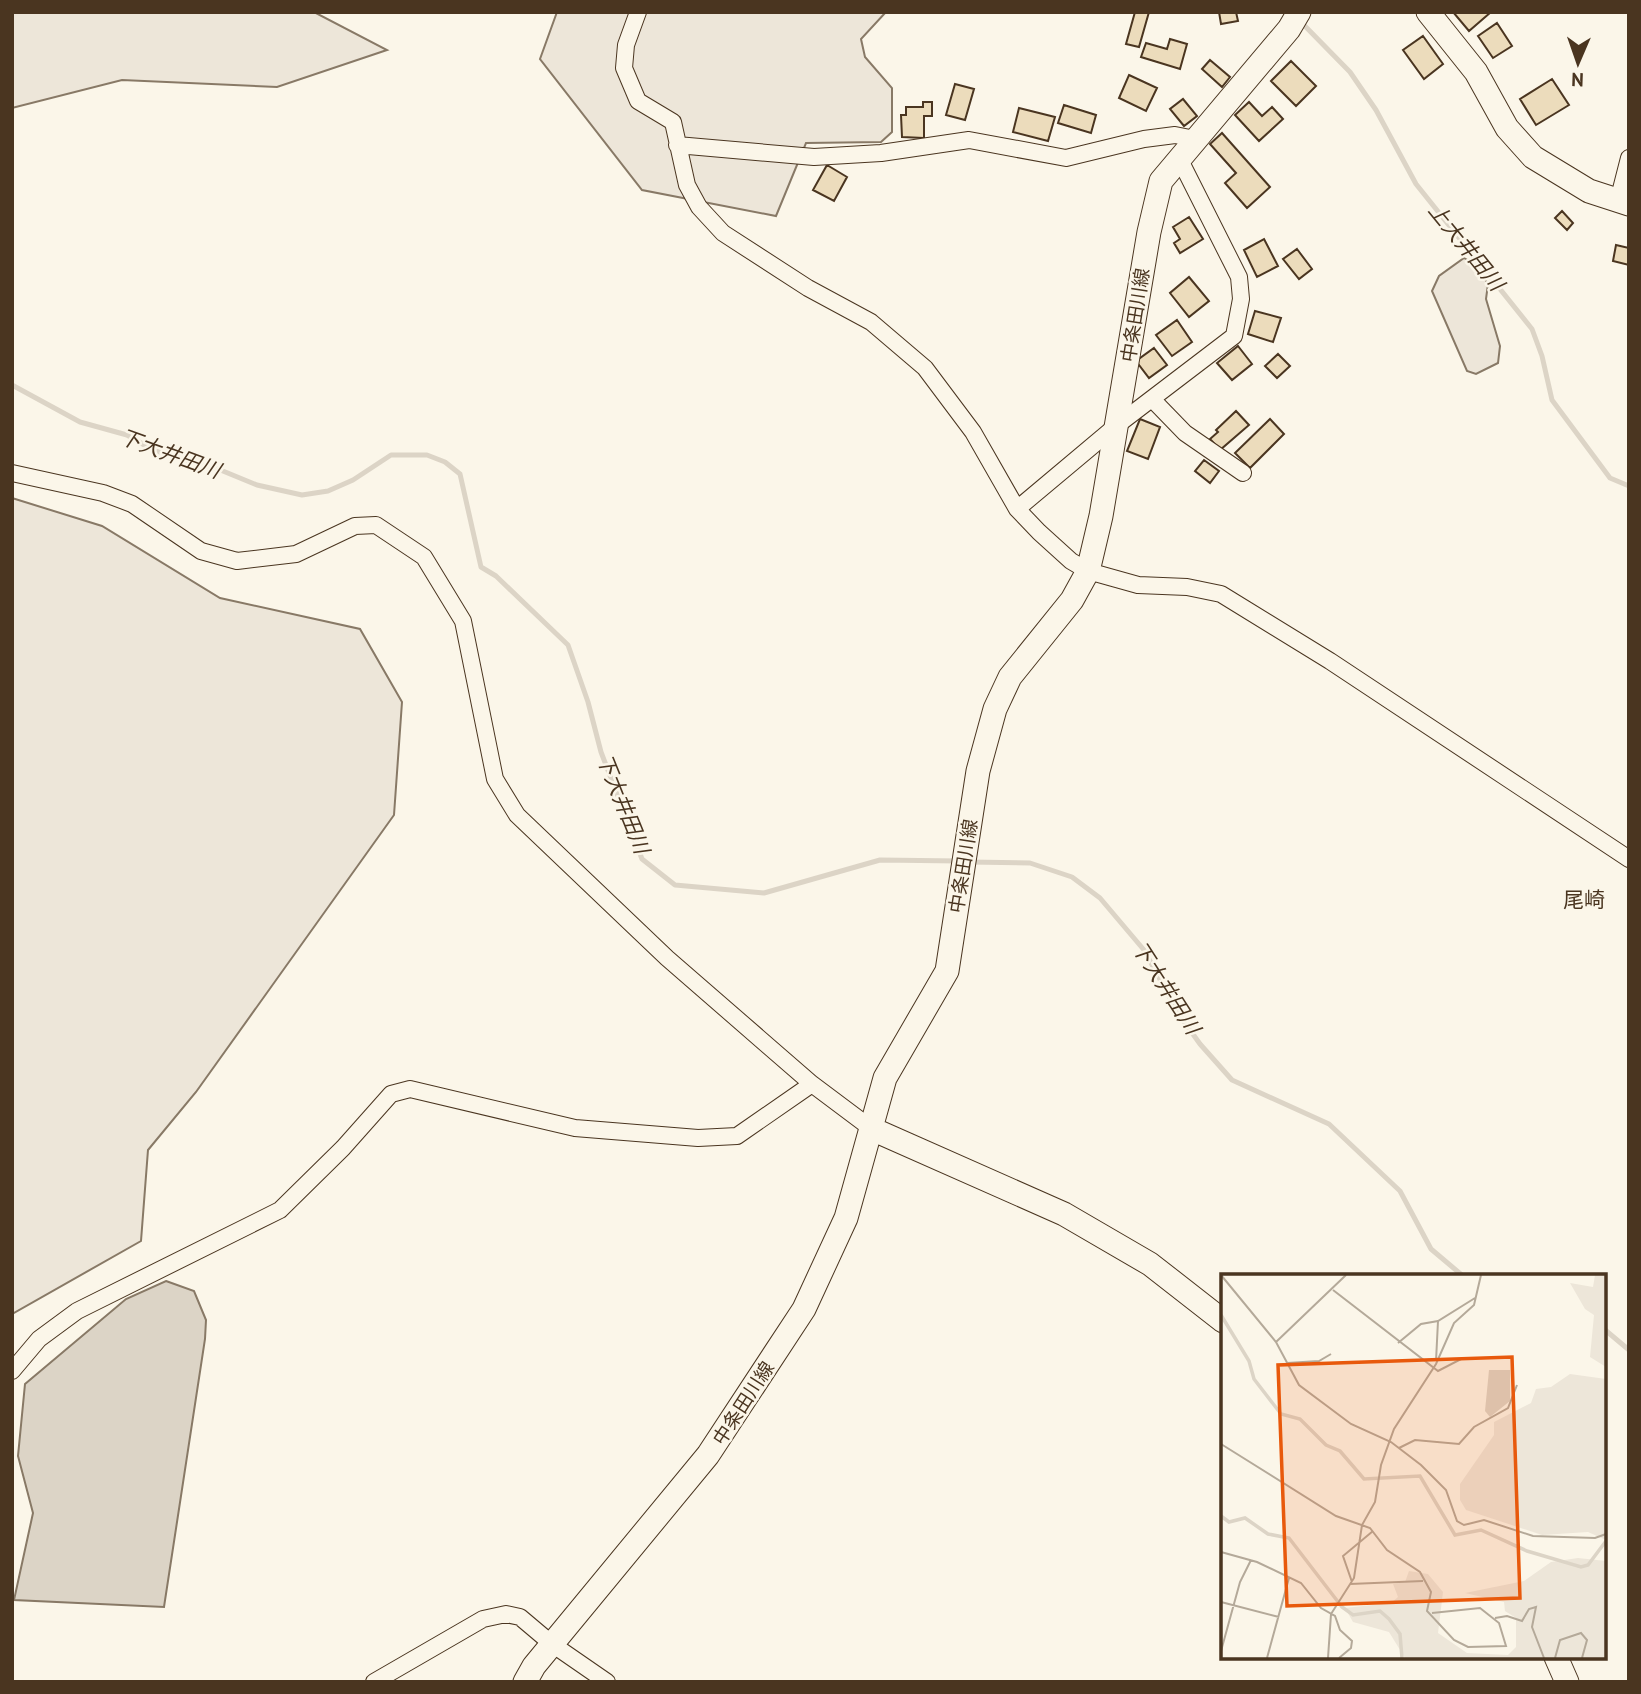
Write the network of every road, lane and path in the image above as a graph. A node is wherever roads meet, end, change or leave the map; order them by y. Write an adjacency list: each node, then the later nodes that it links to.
1 (638, 12): 5 (street)
2 (1299, 12): 4 (main road, 中条田川線)
3 (1428, 12): 8 (main road)
4 (1195, 139): 5 (street); 6 (main road, 中条田川線)
5 (677, 145): 13 (street)
6 (1180, 158): 9 (street); 10 (main road, 中条田川線)
7 (1629, 158): 8 (street)
8 (1623, 202)
9 (1153, 399): 10 (street); 12 (street)
10 (1116, 426): 13 (street); 14 (main road, 中条田川線)
11 (12, 472): 16 (street)
12 (1243, 473)
13 (1017, 509): 14 (street)
14 (1088, 571): 15 (street); 17 (main road, 中条田川線)
15 (1629, 859)
16 (812, 1084): 17 (street); 19 (street)
17 (872, 1129): 18 (main road); 20 (main road, 中条田川線)
18 (1221, 1319)
19 (12, 1371)
20 (552, 1644): 22 (main road, 中条田川線); 23 (street); 24 (street)
21 (1557, 1659): 25 (main road)
22 (531, 1676)
23 (374, 1682)
24 (607, 1682)
25 (1567, 1682)

